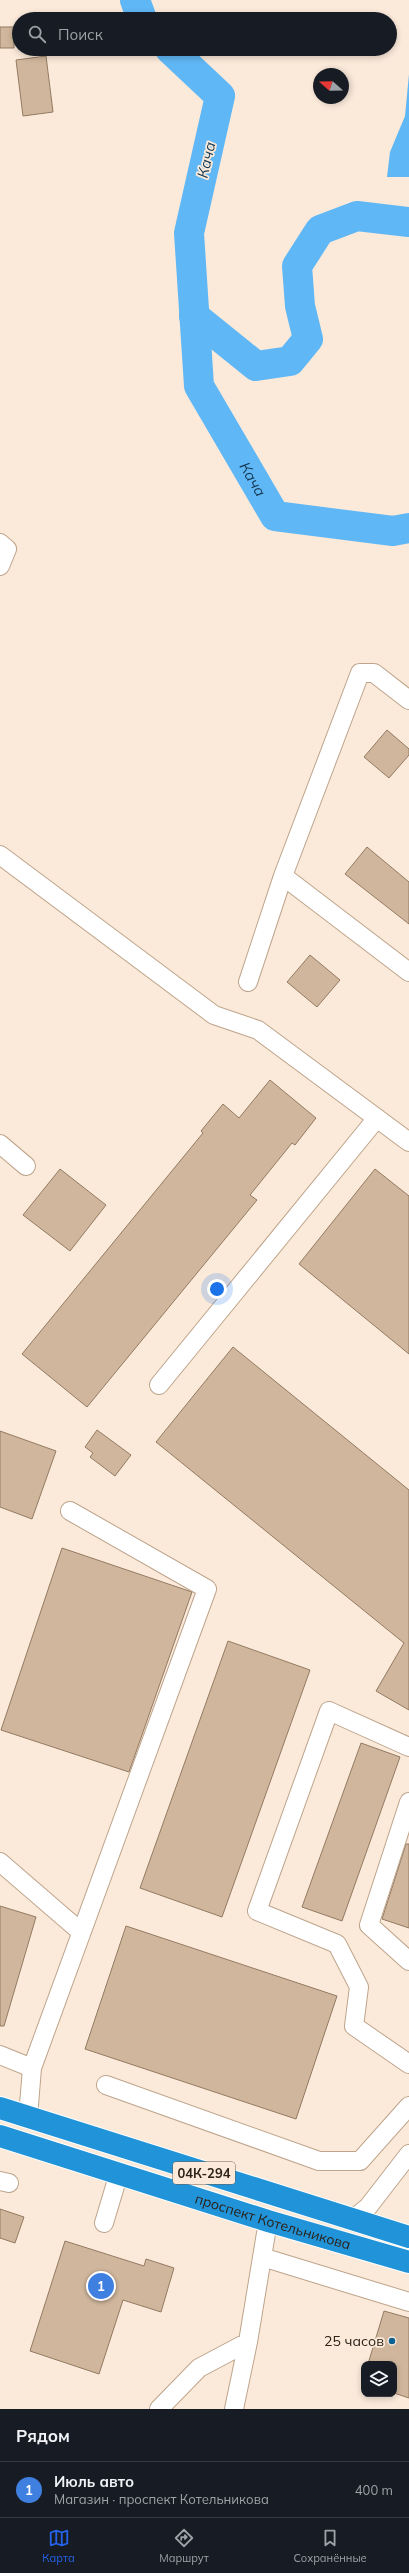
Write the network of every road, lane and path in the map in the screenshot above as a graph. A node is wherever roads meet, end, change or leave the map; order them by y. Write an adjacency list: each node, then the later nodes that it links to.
1 (0, 543): 2 (street)
2 (0, 566)
3 (409, 700): 5 (street)
4 (0, 855): 8 (street)
5 (283, 876): 6 (street); 7 (street)
6 (409, 972)
7 (248, 982)
8 (377, 1118): 9 (street); 12 (street)
9 (409, 1142)
10 (0, 1144): 11 (street)
11 (26, 1166)
12 (159, 1385)
13 (70, 1511): 17 (street)
14 (409, 1747): 20 (street)
15 (409, 1802): 18 (street)
16 (0, 1862): 17 (street)
17 (81, 1932): 21 (street)
18 (409, 1961)
19 (0, 2055): 21 (street)
20 (409, 2064)
21 (32, 2068): 25 (street)
22 (106, 2084): 23 (street)
23 (409, 2106)
24 (0, 2108): 25 (highway, проспект Котельникова / 04К-294)
25 (28, 2117): 29 (highway, проспект Котельникова / 04К-294)
26 (0, 2136): 28 (highway, проспект Котельникова / 04К-294)
27 (409, 2154): 29 (street)
28 (118, 2173): 30 (highway, проспект Котельникова / 04К-294); 31 (street)
29 (352, 2220): 32 (highway, проспект Котельникова / 04К-294)
30 (268, 2221): 33 (street); 34 (highway, проспект Котельникова / 04К-294)
31 (104, 2223)
32 (409, 2237)
33 (262, 2257): 35 (street); 36 (street)
34 (409, 2262)
35 (409, 2302)
36 (248, 2342): 37 (street); 38 (street)
37 (160, 2409)
38 (234, 2409)

